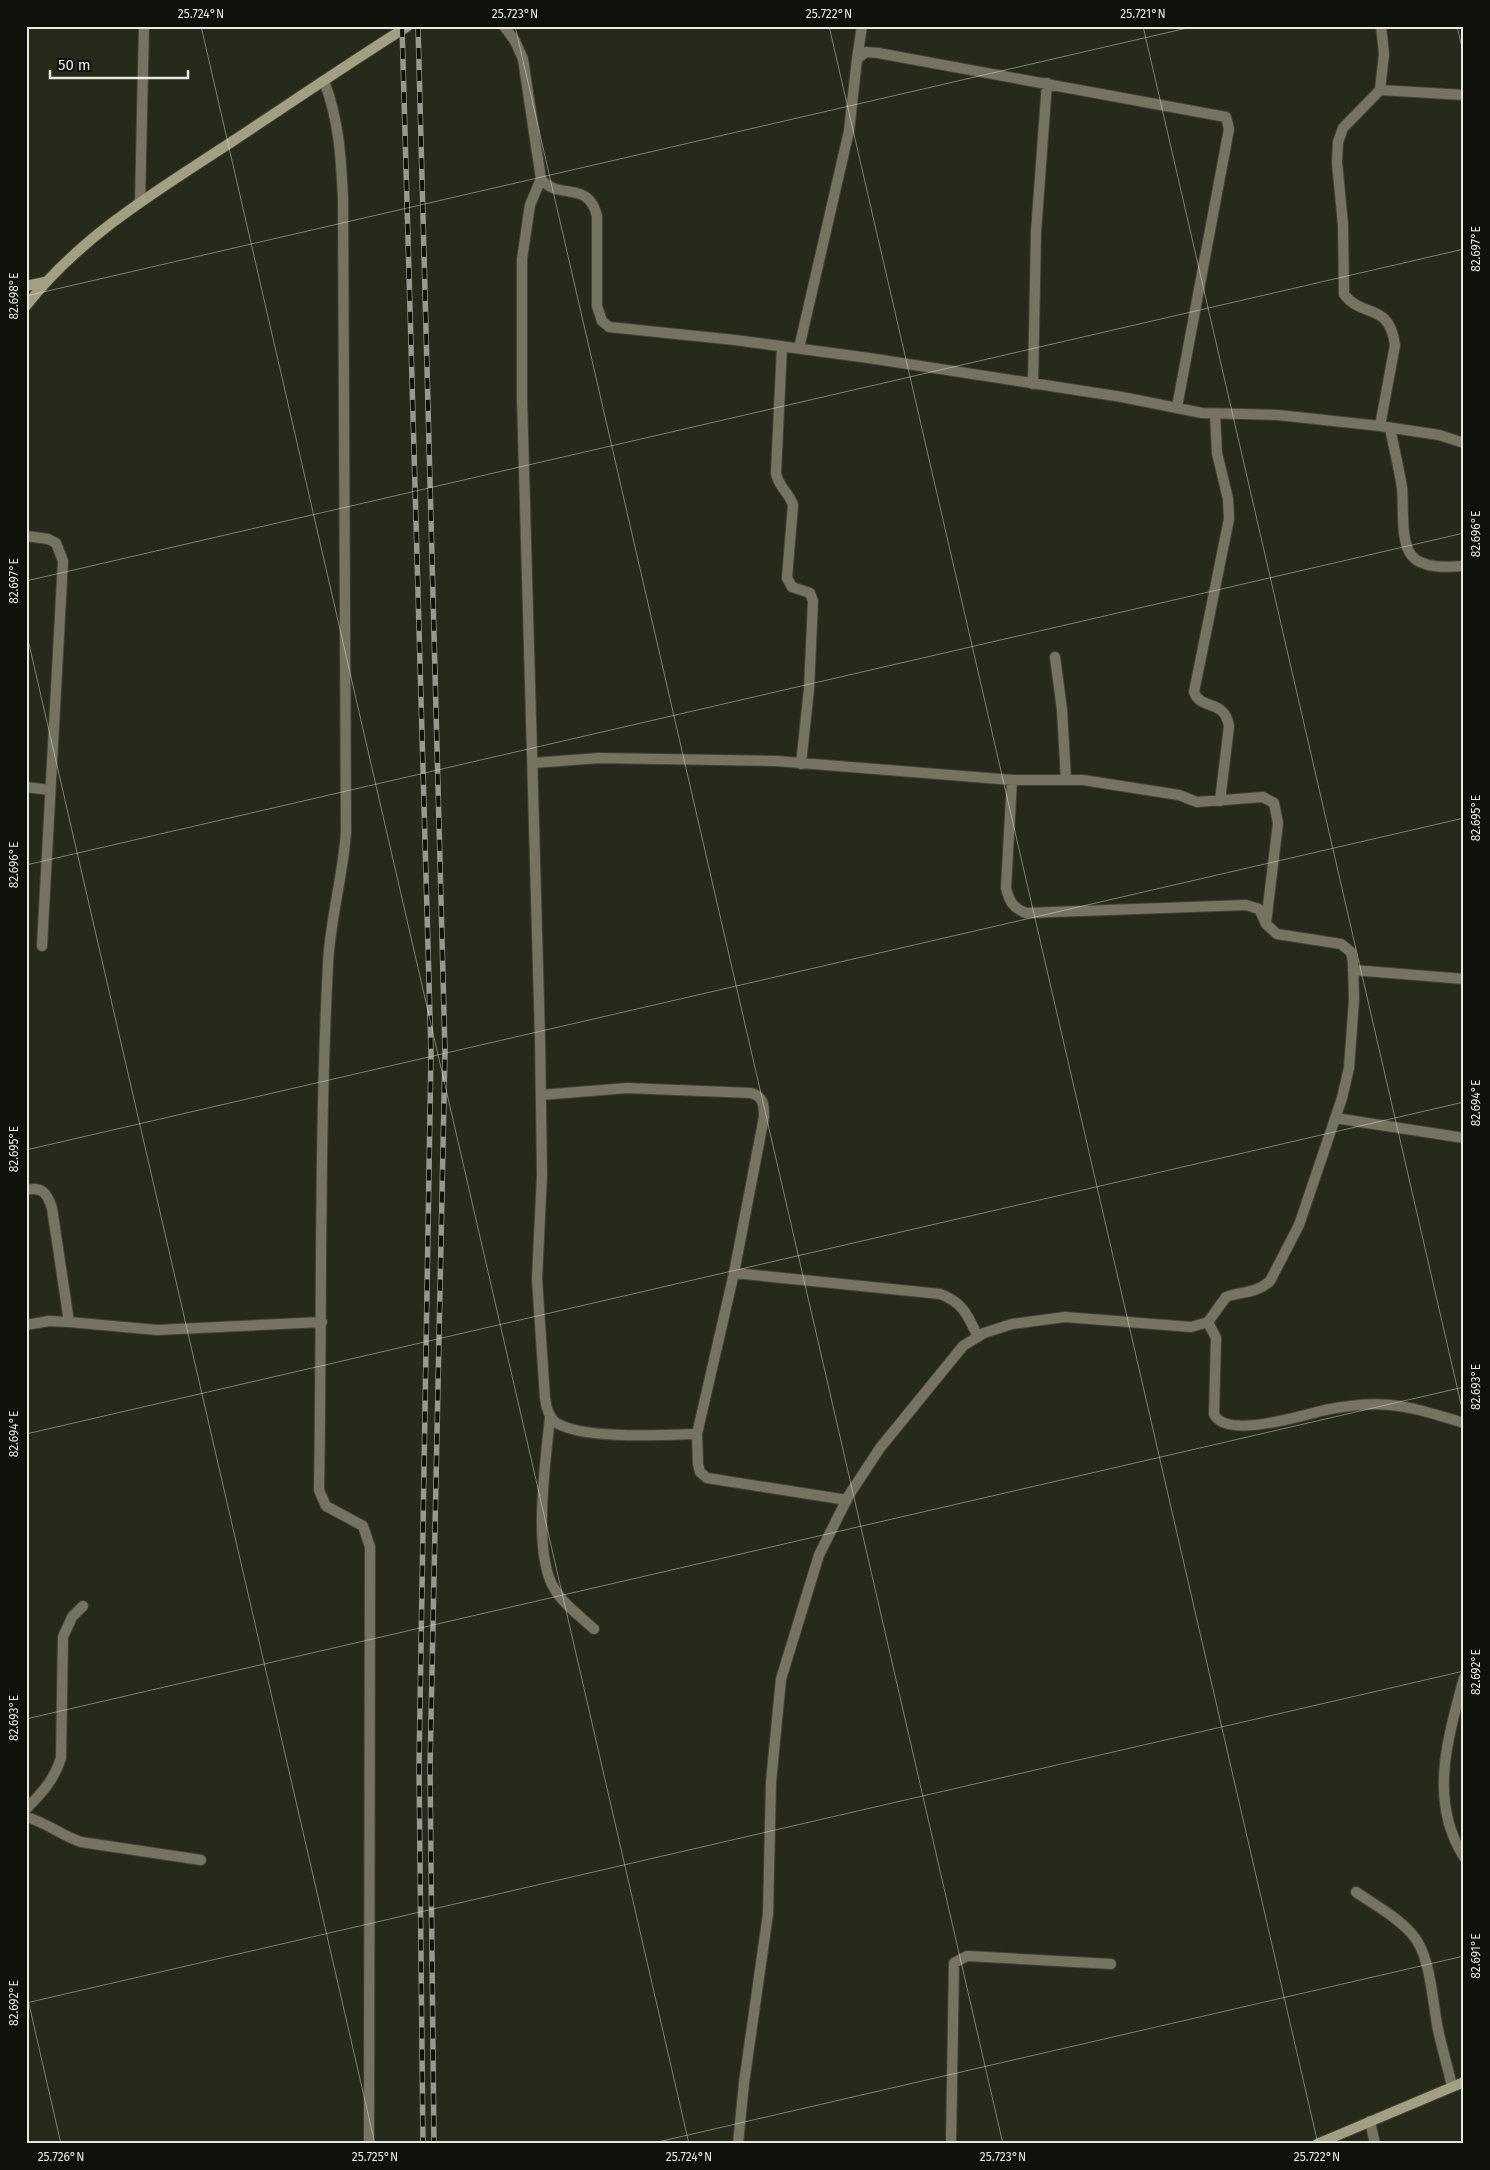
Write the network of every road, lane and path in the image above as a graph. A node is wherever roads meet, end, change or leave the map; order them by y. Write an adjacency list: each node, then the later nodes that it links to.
1 (144, 26): 12 (street)
2 (408, 26): 7 (main road)
3 (504, 26): 11 (street)
4 (862, 26): 6 (street)
5 (1380, 26): 9 (street)
6 (857, 59): 8 (street); 17 (street)
7 (324, 80): 12 (main road); 43 (street)
8 (1047, 83): 18 (street); 19 (street)
9 (1380, 90): 10 (street); 21 (street)
10 (1464, 95)
11 (541, 179): 16 (street); 26 (street)
12 (140, 202): 13 (main road)
13 (44, 282): 14 (main road); 15 (main road)
14 (26, 286)
15 (26, 306)
16 (782, 346): 17 (street); 27 (street)
17 (799, 348): 18 (street)
18 (1033, 384): 19 (street)
19 (1176, 407): 20 (street)
20 (1215, 414): 21 (street); 32 (street)
21 (1384, 427): 22 (street); 24 (street)
22 (1464, 443)
23 (26, 536): 31 (street)
24 (1464, 566)
25 (1055, 657): 29 (street)
26 (533, 763): 27 (street); 37 (street)
27 (801, 764): 28 (street)
28 (1012, 780): 29 (street); 33 (street)
29 (1066, 780): 32 (street)
30 (26, 787): 31 (street)
31 (50, 790): 34 (street)
32 (1220, 801): 33 (street)
33 (1266, 924): 35 (street)
34 (42, 946)
35 (1353, 970): 36 (street); 38 (street)
36 (1464, 979)
37 (541, 1095): 41 (street); 47 (street)
38 (1335, 1118): 39 (street); 44 (street)
39 (1464, 1138)
40 (26, 1190): 42 (street)
41 (734, 1273): 46 (street); 49 (street)
42 (68, 1322): 43 (street); 45 (street)
43 (322, 1322): 63 (street)
44 (1208, 1322): 46 (street); 48 (street)
45 (26, 1325)
46 (978, 1337): 50 (street)
47 (550, 1416): 49 (street); 52 (street)
48 (1464, 1423)
49 (697, 1434): 50 (street)
50 (847, 1500): 64 (street)
51 (83, 1606): 54 (street)
52 (594, 1629)
53 (1464, 1678): 56 (street)
54 (26, 1810)
55 (26, 1817): 57 (street)
56 (1464, 1857)
57 (201, 1860)
58 (1356, 1892): 61 (street)
59 (1112, 1964): 65 (street)
60 (1464, 2082): 61 (main road)
61 (1452, 2086): 62 (main road)
62 (1370, 2121): 66 (main road); 67 (street)
63 (369, 2144)
64 (738, 2144)
65 (951, 2144)
66 (1317, 2144)
67 (1374, 2144)

